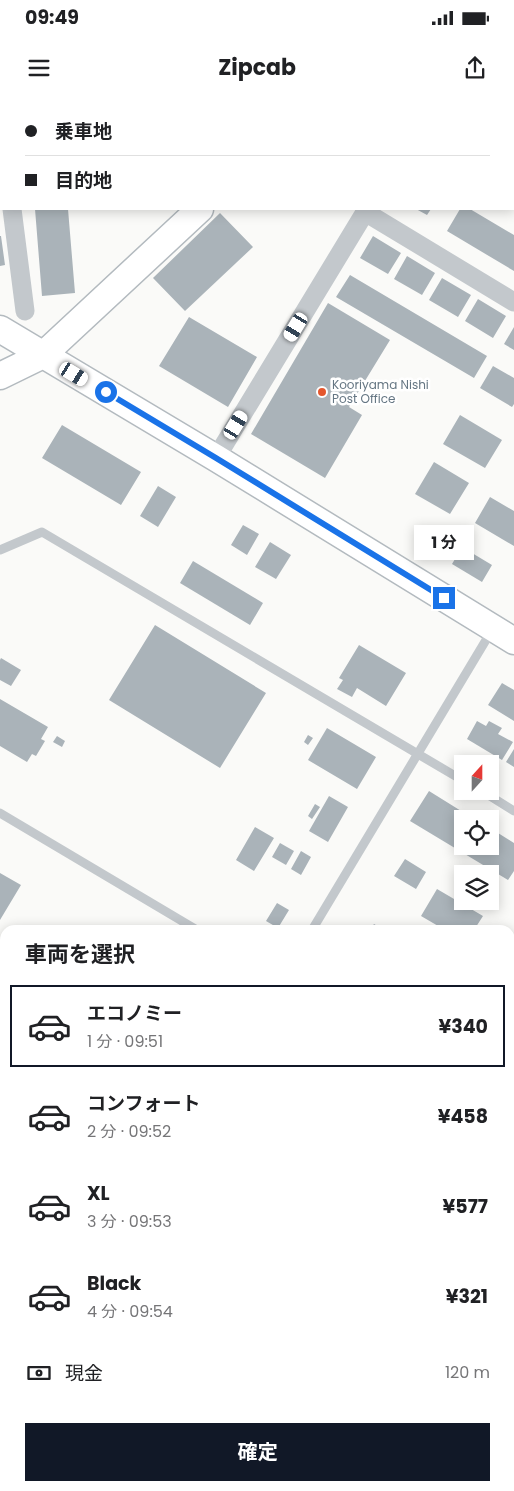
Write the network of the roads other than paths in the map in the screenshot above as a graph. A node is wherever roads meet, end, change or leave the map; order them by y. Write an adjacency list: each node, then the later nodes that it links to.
1 (12, 210): 5 (street)
2 (199, 210): 7 (street)
3 (366, 210): 4 (street); 9 (street)
4 (514, 302)
5 (25, 311)
6 (0, 329): 7 (street)
7 (43, 355): 8 (street); 9 (street)
8 (0, 376)
9 (216, 458): 11 (street)
10 (0, 550): 12 (lane)
11 (503, 635): 12 (lane)
12 (419, 753): 13 (lane); 18 (lane)
13 (454, 775)
14 (496, 800): 15 (lane)
15 (514, 811)
16 (0, 813): 17 (lane)
17 (189, 925)
18 (315, 925)

